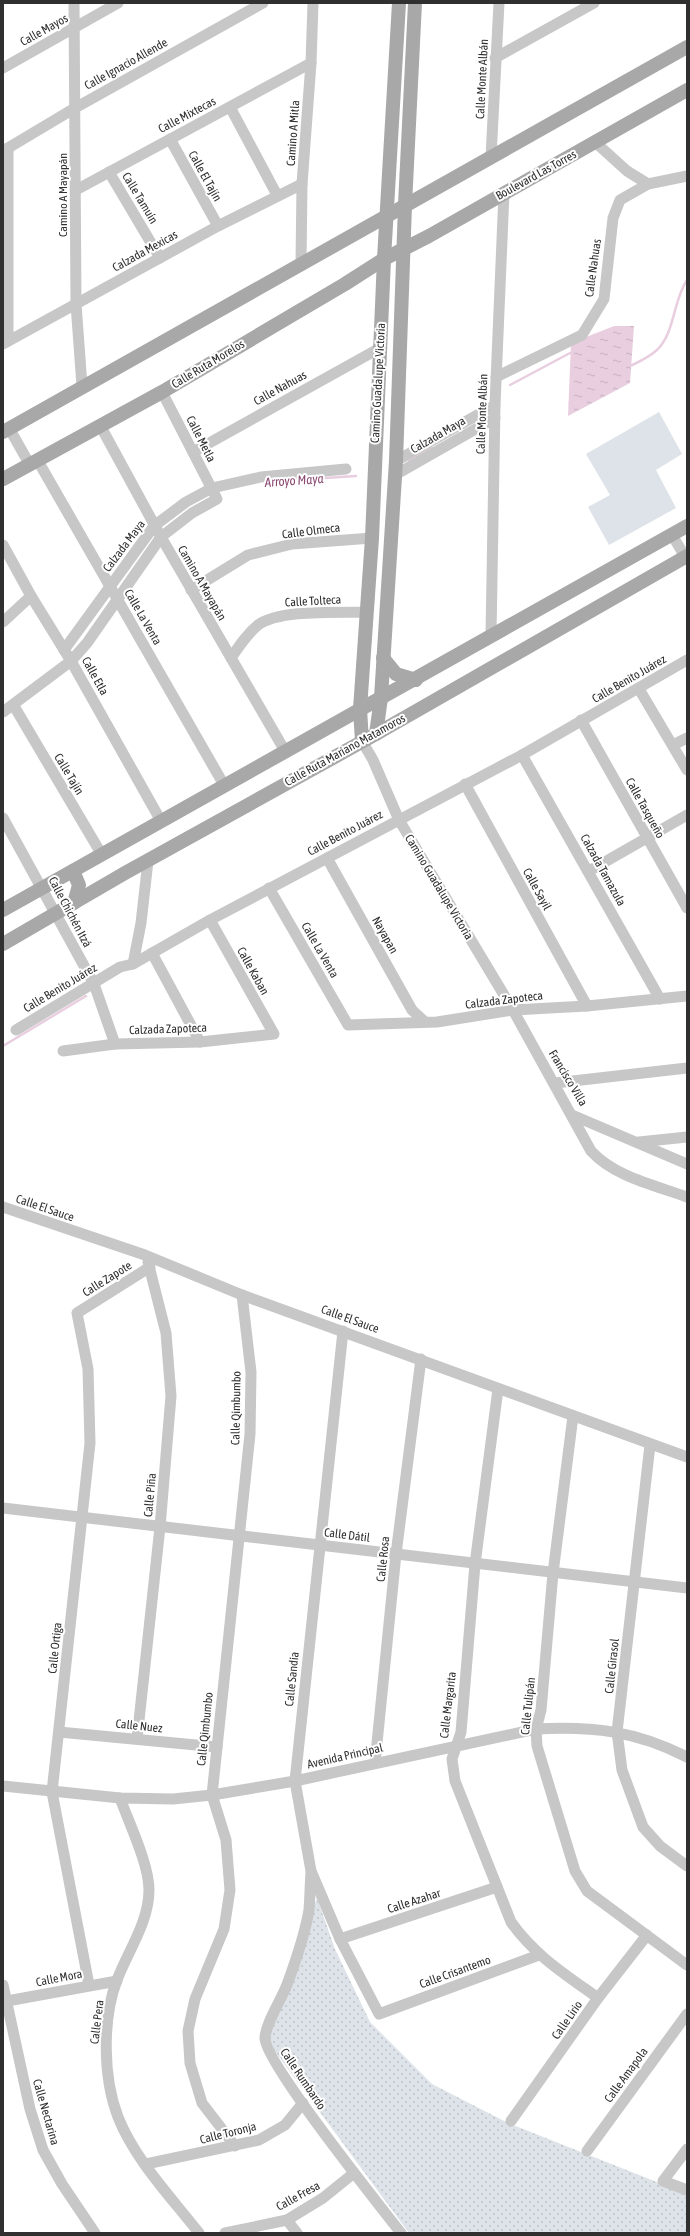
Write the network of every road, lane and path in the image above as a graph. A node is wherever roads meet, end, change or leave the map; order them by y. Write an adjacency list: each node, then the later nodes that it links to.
1 (74, 3): 9 (street, Camino A Mayapán)
2 (118, 3): 9 (street, Calle Mayos)
3 (263, 3): 16 (street, Calle Ignacio Allende)
4 (313, 3): 12 (street, Camino A Mitla)
5 (399, 3): 29 (main road, Camino Guadalupe Victoria)
6 (415, 3): 28 (main road, Camino Guadalupe Victoria)
7 (499, 3): 11 (street, Calle Monte Albán)
8 (594, 3): 11 (street)
9 (74, 28): 13 (street, Calle Mayos); 16 (street, Camino A Mayapán)
10 (687, 47): 20 (main road)
11 (496, 58): 20 (street, Calle Monte Albán)
12 (311, 63): 15 (street, Calle Mixtecas); 23 (street, Camino A Mitla)
13 (3, 68)
14 (687, 90): 18 (main road, Boulevard Las Torres)
15 (230, 107): 17 (street, Calle Mixtecas); 27 (street)
16 (75, 108): 19 (street, Calle Ignacio Allende); 25 (street, Camino A Mayapán)
17 (170, 139): 21 (street, Calle Mixtecas); 30 (street, Calle El Tajín)
18 (595, 142): 24 (street); 26 (main road, Boulevard Las Torres)
19 (5, 150): 36 (street)
20 (491, 157): 28 (main road)
21 (109, 172): 25 (street, Calle Mixtecas); 32 (street, Calle Tamuín)
22 (687, 176): 24 (street, Calle Nahuas)
23 (302, 184): 27 (street, Calzada Mexicas); 34 (street, Camino A Mitla)
24 (648, 184): 38 (street, Calle Nahuas)
25 (76, 190): 35 (street, Camino A Mayapán)
26 (504, 193): 31 (main road, Boulevard Las Torres); 38 (street, Calle Monte Albán)
27 (277, 195): 30 (street, Calzada Mexicas)
28 (405, 205): 29 (main road); 31 (main road, Camino Guadalupe Victoria)
29 (387, 216): 33 (main road, Camino Guadalupe Victoria); 34 (main road)
30 (218, 226): 32 (street, Calzada Mexicas)
31 (404, 249): 33 (main road, Boulevard Las Torres); 47 (main road, Camino Guadalupe Victoria)
32 (160, 258): 35 (street, Calzada Mexicas)
33 (384, 259): 37 (main road, Camino Guadalupe Victoria); 40 (main road, Calle Ruta Morelos)
34 (301, 264): 39 (main road)
35 (76, 304): 36 (street, Calzada Mexicas); 39 (street, Camino A Mayapán)
36 (6, 343)
37 (380, 348): 45 (street, Calle Nahuas); 56 (main road, Camino Guadalupe Victoria)
38 (496, 377): 41 (street, Calle Monte Albán)
39 (82, 386): 44 (main road)
40 (162, 392): 43 (main road, Calle Ruta Morelos); 45 (street, Calle Metla)
41 (495, 405): 42 (street, Calle Monte Albán); 47 (street, Calzada Maya)
42 (495, 418): 47 (street, Calzada Maya); 65 (street, Calle Monte Albán)
43 (101, 427): 46 (main road, Calle Ruta Morelos); 52 (street, Camino A Mayapán)
44 (6, 430): 46 (street, Calle La Venta)
45 (193, 452): 50 (street, Calle Metla)
46 (34, 463): 49 (main road, Calle Ruta Morelos); 59 (street, Calle La Venta)
47 (395, 468): 68 (main road, Camino Guadalupe Victoria)
48 (346, 469): 50 (street, Calzada Maya)
49 (3, 480)
50 (212, 488): 51 (street, Calle Metla); 52 (street, Calzada Maya)
51 (217, 499): 55 (street, Calzada Maya)
52 (154, 526): 55 (street, Camino A Mayapán); 59 (street, Calzada Maya)
53 (687, 526): 54 (main road)
54 (672, 534): 58 (street); 65 (main road)
55 (161, 537): 60 (street, Camino A Mayapán); 62 (street, Calzada Maya)
56 (372, 538): 60 (street, Calle Olmeca); 63 (main road, Camino Guadalupe Victoria)
57 (3, 545): 61 (street, Calle Etla)
58 (686, 558): 78 (main road, Calle Ruta Mariano Matamoros)
59 (110, 586): 62 (street, Calle La Venta); 66 (street, Calzada Maya)
60 (192, 590): 67 (street, Camino A Mayapán)
61 (31, 596): 64 (street); 66 (street, Calle Etla)
62 (118, 599): 70 (street, Calzada Maya); 87 (street, Calle La Venta)
63 (367, 612): 67 (street, Calle Tolteca); 75 (main road, Camino Guadalupe Victoria)
64 (3, 622)
65 (491, 635): 71 (main road)
66 (64, 650): 70 (street, Calle Etla)
67 (230, 658): 82 (street, Camino A Mayapán)
68 (383, 658): 71 (main road); 73 (main road, Camino Guadalupe Victoria)
69 (687, 660): 72 (street, Calle Benito Juárez)
70 (71, 661): 74 (street, Calzada Maya); 91 (street, Calle Etla)
71 (416, 680): 73 (main road)
72 (639, 689): 77 (street, Calle Benito Juárez); 81 (street)
73 (381, 698): 75 (main road); 78 (main road, Camino Guadalupe Victoria)
74 (14, 706): 76 (street, Calzada Maya); 93 (street, Calle Tajín)
75 (360, 709): 80 (main road, Camino Guadalupe Victoria); 82 (main road)
76 (3, 712)
77 (582, 720): 83 (street, Calle Benito Juárez); 92 (street, Calle Tasqueño)
78 (376, 734): 80 (main road, Calle Ruta Mariano Matamoros); 84 (street, Camino Guadalupe Victoria)
79 (687, 738): 81 (street)
80 (362, 741): 84 (street, Camino Guadalupe Victoria); 95 (main road, Calle Ruta Mariano Matamoros)
81 (674, 745): 85 (street)
82 (285, 751): 87 (main road)
83 (522, 755): 86 (street, Calle Benito Juárez); 97 (street, Calzada Tamazula)
84 (373, 760): 90 (street, Camino Guadalupe Victoria)
85 (687, 770)
86 (465, 784): 90 (street, Calle Benito Juárez); 111 (street, Calle Sayil)
87 (224, 785): 91 (main road)
88 (687, 815): 92 (street)
89 (3, 818): 98 (street, Calle Chichén Itzá)
90 (399, 820): 94 (street, Calle Benito Juárez); 112 (street, Camino Guadalupe Victoria)
91 (161, 821): 93 (main road)
92 (647, 838): 97 (street); 101 (street, Calle Tasqueño)
93 (102, 855): 96 (main road)
94 (327, 858): 99 (street, Calle Benito Juárez); 113 (street, Nayapan)
95 (148, 860): 100 (main road, Calle Ruta Mariano Matamoros); 107 (street)
96 (73, 871): 98 (main road); 100 (main road)
97 (589, 871): 110 (street, Calzada Tamazula)
98 (42, 888): 102 (main road); 103 (street, Calle Chichén Itzá)
99 (269, 888): 104 (street, Calle Benito Juárez); 114 (street, Calle La Venta)
100 (74, 903): 103 (main road, Calle Ruta Mariano Matamoros)
101 (687, 908)
102 (3, 910)
103 (56, 913): 105 (main road, Calle Ruta Mariano Matamoros); 108 (street, Calle Chichén Itzá)
104 (210, 920): 106 (street, Calle Benito Juárez); 116 (street, Calle Kaban)
105 (3, 944)
106 (152, 952): 107 (street, Calle Benito Juárez); 117 (street)
107 (134, 964): 108 (street, Calle Benito Juárez)
108 (94, 984): 115 (street, Calle Benito Juárez); 118 (street, Calle Chichén Itzá)
109 (687, 996): 110 (street, Calzada Zapoteca)
110 (660, 999): 111 (street, Calzada Zapoteca)
111 (587, 1006): 112 (street, Calzada Zapoteca)
112 (513, 1010): 113 (street, Calzada Zapoteca); 121 (street, Francisco Villa)
113 (424, 1022): 114 (street, Calzada Zapoteca)
114 (348, 1026)
115 (16, 1030)
116 (274, 1034): 117 (street, Calzada Zapoteca)
117 (200, 1042): 118 (street, Calzada Zapoteca)
118 (116, 1044): 119 (street, Calzada Zapoteca)
119 (63, 1051)
120 (687, 1068): 121 (street)
121 (555, 1083): 122 (street, Francisco Villa)
122 (572, 1115): 124 (street, Francisco Villa); 126 (street)
123 (687, 1137): 124 (street)
124 (639, 1142): 125 (street, Francisco Villa)
125 (687, 1164)
126 (687, 1197)
127 (3, 1207): 128 (street, Calle El Sauce)
128 (145, 1255): 129 (street, Calle Piña); 130 (street, Calle El Sauce)
129 (150, 1267): 131 (street, Calle Zapote); 140 (street, Calle Piña)
130 (242, 1295): 132 (street, Calle El Sauce); 141 (street, Calle Qimbumbo)
131 (77, 1312): 139 (street, Calle Ortiga)
132 (343, 1330): 133 (street, Calle El Sauce); 142 (street, Calle Sandía)
133 (420, 1359): 134 (street, Calle El Sauce); 143 (street, Calle Rosa)
134 (498, 1389): 135 (street, Calle El Sauce); 144 (street, Calle Margarita)
135 (573, 1416): 136 (street, Calle El Sauce); 145 (street, Calle Tulipán)
136 (650, 1445): 137 (street, Calle El Sauce); 146 (street, Calle Girasol)
137 (687, 1458)
138 (3, 1508): 139 (street, Calle Dátil)
139 (82, 1518): 140 (street, Calle Dátil); 149 (street, Calle Ortiga)
140 (160, 1527): 141 (street, Calle Dátil); 151 (street, Calle Piña)
141 (238, 1536): 142 (street, Calle Dátil); 153 (street, Calle Qimbumbo)
142 (319, 1545): 143 (street, Calle Dátil); 156 (street, Calle Sandía)
143 (396, 1554): 144 (street, Calle Dátil); 155 (street, Calle Rosa)
144 (475, 1564): 145 (street, Calle Dátil); 152 (street, Calle Margarita)
145 (553, 1573): 146 (street, Calle Dátil); 148 (street, Calle Tulipán)
146 (634, 1582): 147 (street, Calle Dátil); 150 (street, Calle Girasol)
147 (687, 1588)
148 (536, 1729): 150 (street, Avenida Principal); 152 (street, Avenida Principal); 164 (street, Calle Tulipán)
149 (59, 1732): 151 (street, Calle Nuez); 158 (street, Calle Ortiga)
150 (617, 1732): 154 (street, Avenida Principal); 161 (street, Calle Girasol)
151 (137, 1739): 153 (street, Calle Nuez)
152 (457, 1745): 155 (street, Avenida Principal); 163 (street, Calle Margarita)
153 (217, 1747): 159 (street, Calle Qimbumbo)
154 (687, 1757)
155 (375, 1763): 156 (street, Avenida Principal)
156 (295, 1781): 159 (street, Avenida Principal); 162 (street, Calle Sandía)
157 (3, 1786): 158 (street, Avenida Principal)
158 (52, 1792): 160 (street, Avenida Principal); 170 (street, Calle Ortiga)
159 (212, 1795): 160 (street, Avenida Principal); 177 (street, Calle Qimbumbo)
160 (120, 1798): 168 (street, Calle Pera)
161 (687, 1866)
162 (311, 1871): 165 (street, Calle Sandía); 175 (street, Calle Rumbardo)
163 (497, 1887): 165 (street, Calle Azahar); 166 (street, Calle Margarita)
164 (647, 1935): 167 (street, Calle Tulipán); 171 (street, Calle Lirio)
165 (340, 1939): 173 (street, Calle Sandía)
166 (539, 1955): 171 (street, Calle Margarita); 173 (street, Calle Crisantemo)
167 (687, 1965)
168 (117, 1981): 170 (street, Calle Mora); 180 (street, Calle Pera)
169 (3, 1985): 172 (street, Calle Nectarina)
170 (89, 1985): 172 (street, Calle Mora)
171 (598, 1998): 176 (street, Calle Lirio)
172 (7, 2002): 184 (street, Calle Nectarina)
173 (379, 2014)
174 (687, 2014): 179 (street, Calle Amapola)
175 (303, 2103): 177 (street, Calle Toronja); 181 (street, Calle Rumbardo)
176 (511, 2121)
177 (235, 2146): 180 (street, Calle Toronja)
178 (687, 2149): 182 (street)
179 (587, 2152)
180 (146, 2164): 185 (street, Calle Pera)
181 (354, 2173): 183 (street, Calle Fresa); 188 (street, Calle Rumbardo)
182 (687, 2190)
183 (287, 2220): 186 (street, Calle Fresa); 187 (street)
184 (95, 2233)
185 (199, 2233)
186 (225, 2233)
187 (297, 2233)
188 (401, 2233)

